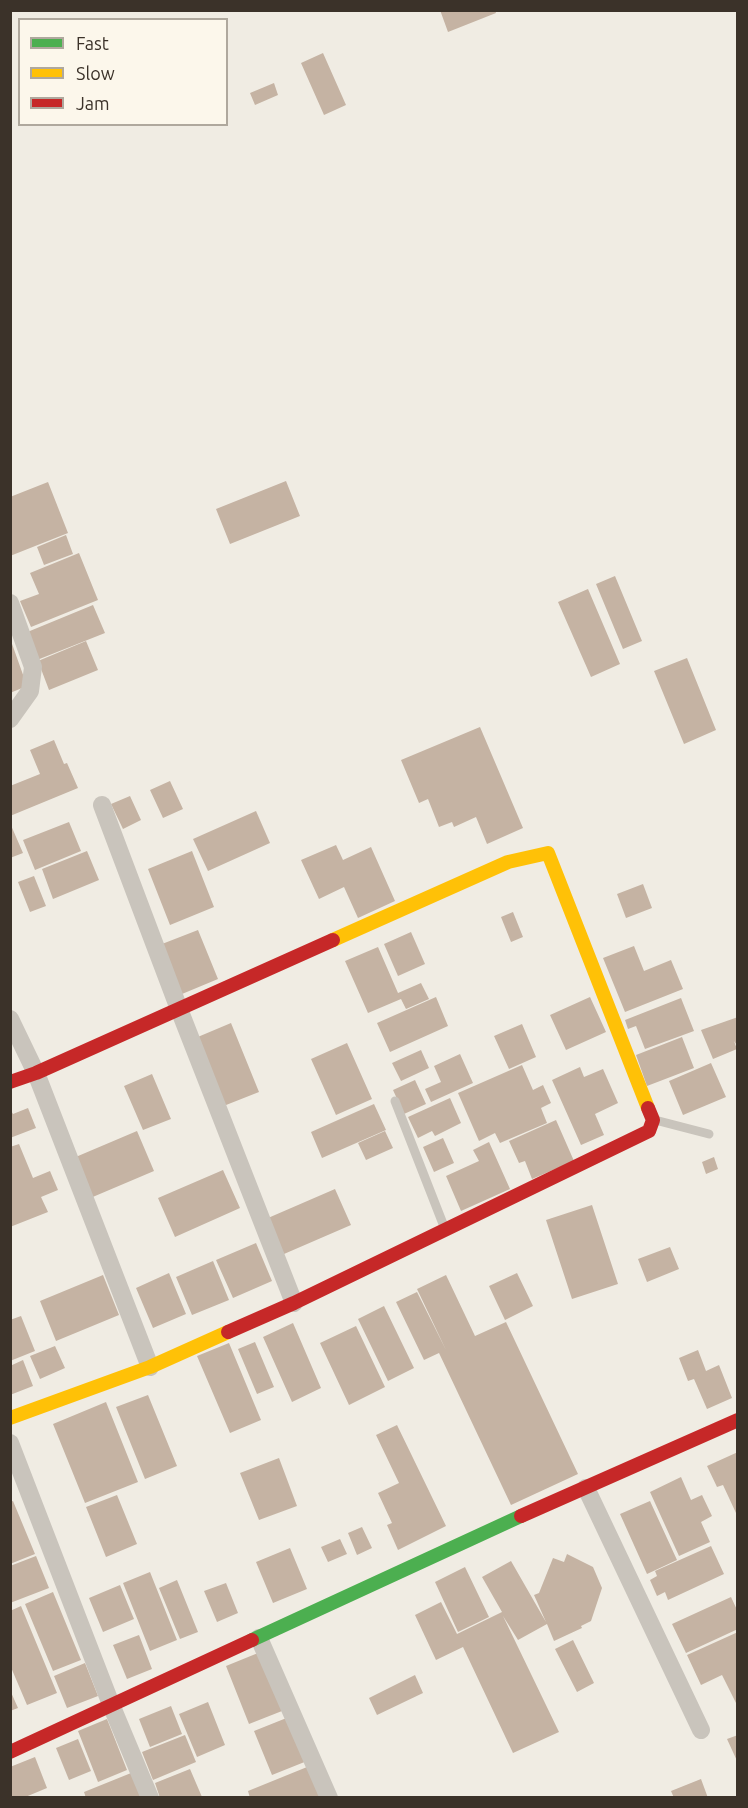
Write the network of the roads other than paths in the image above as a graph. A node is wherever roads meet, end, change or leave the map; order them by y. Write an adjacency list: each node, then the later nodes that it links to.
1 (10, 603): 2 (street)
2 (10, 719)
3 (102, 804): 4 (street)
4 (179, 1009): 6 (street); 9 (street); 12 (street)
5 (10, 1019): 6 (street)
6 (36, 1073): 7 (street); 13 (street)
7 (10, 1082)
8 (395, 1101): 11 (lane)
9 (653, 1119): 10 (lane); 11 (street)
10 (709, 1134)
11 (446, 1229): 12 (street)
12 (294, 1303): 13 (street)
13 (150, 1367): 14 (street)
14 (10, 1418)
15 (738, 1420): 17 (street)
16 (10, 1443): 19 (street)
17 (586, 1488): 18 (street); 20 (street)
18 (259, 1638): 19 (street); 23 (street)
19 (112, 1707): 21 (street); 22 (street)
20 (701, 1730)
21 (10, 1752)
22 (150, 1797)
23 (329, 1797)

